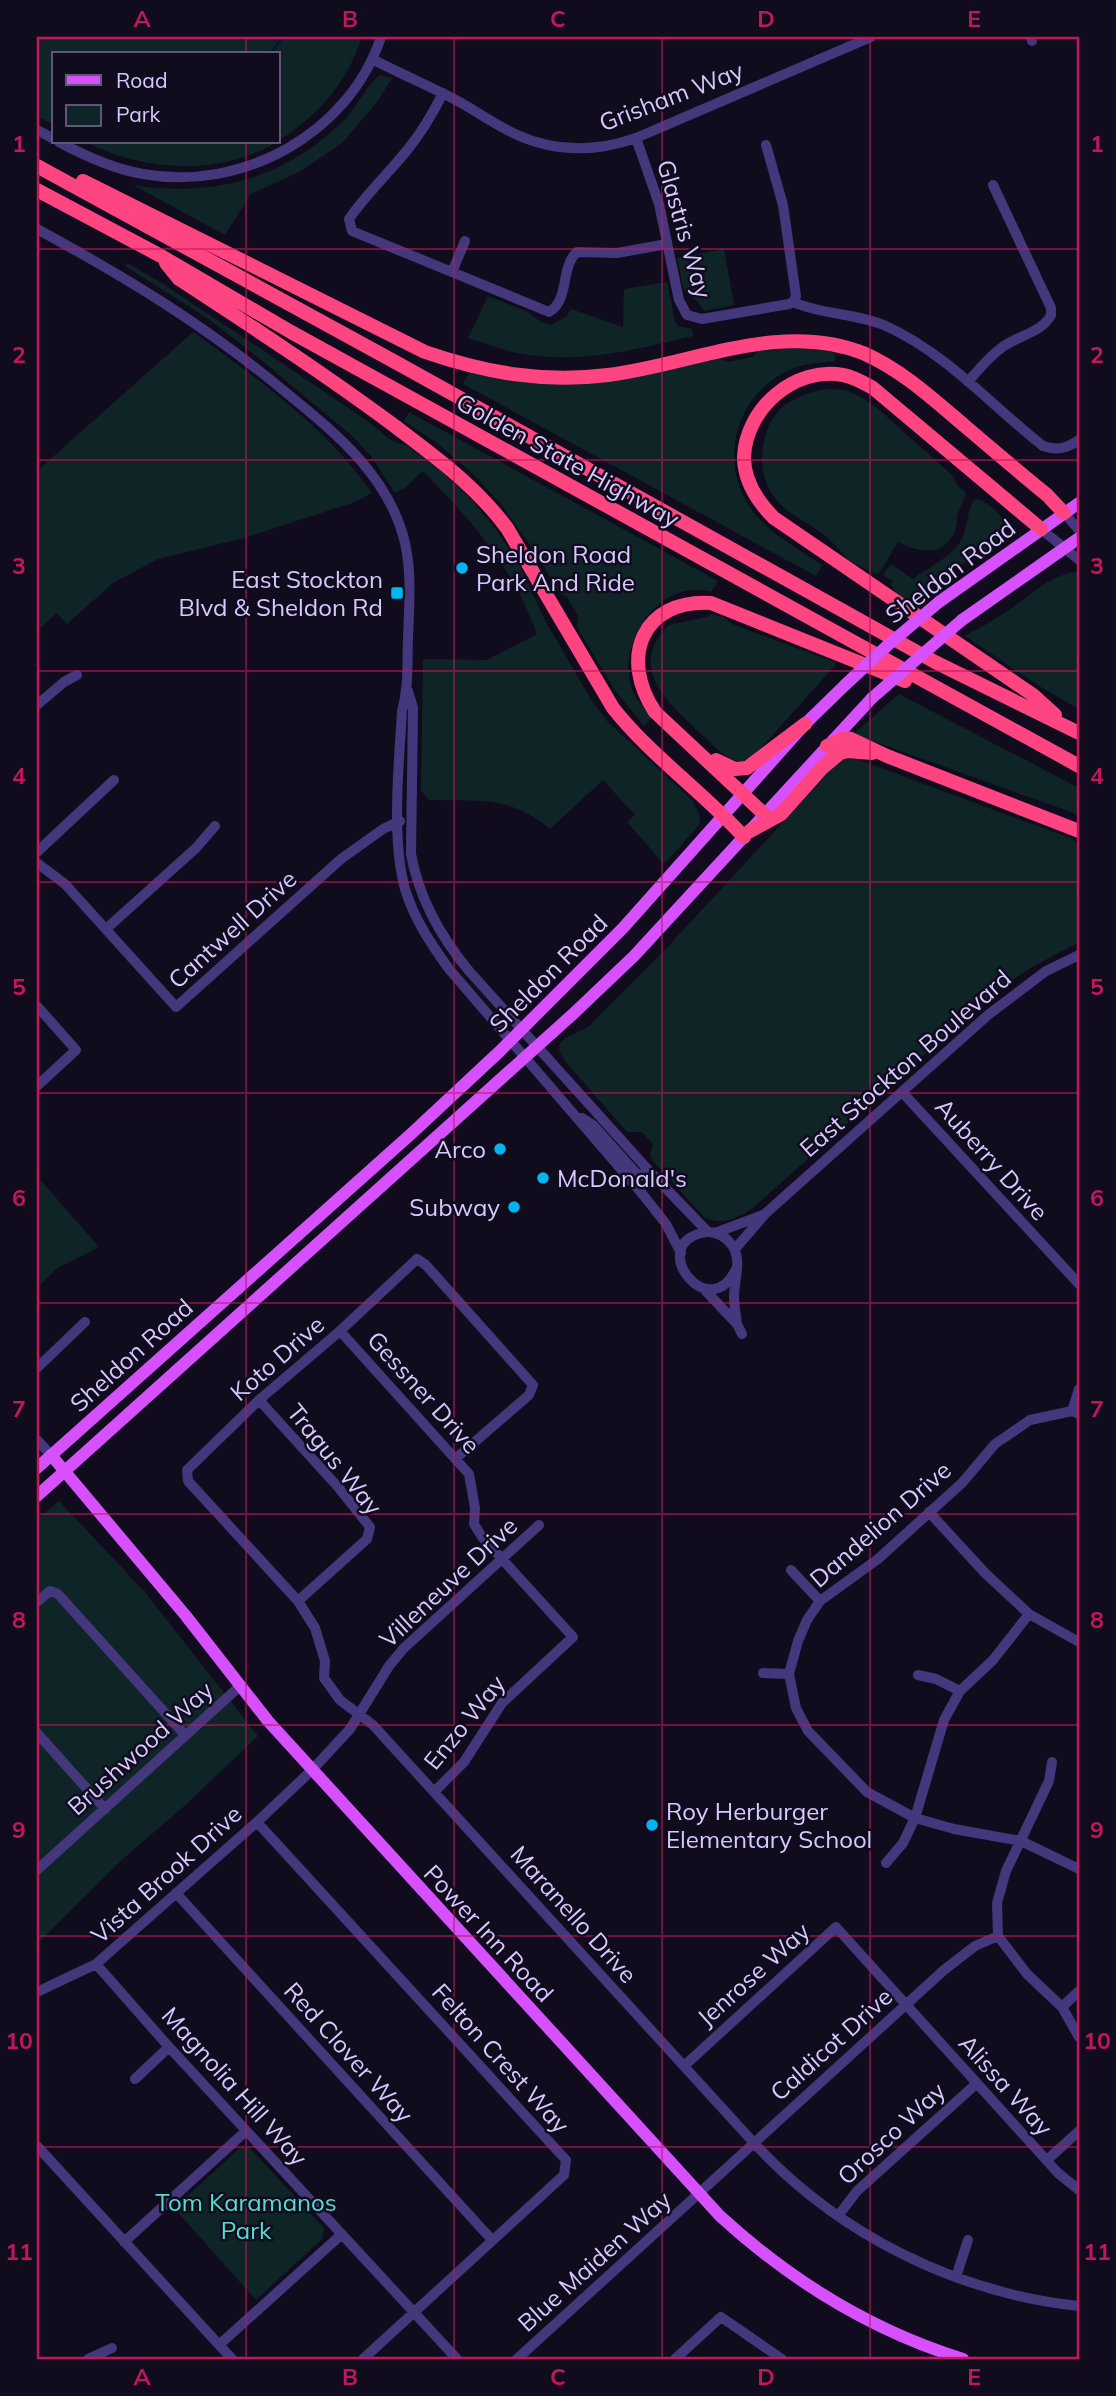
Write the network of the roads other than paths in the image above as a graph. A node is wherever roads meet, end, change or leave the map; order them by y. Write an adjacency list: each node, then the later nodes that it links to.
1 (381, 37): 4 (street)
2 (871, 37): 3 (street, Grisham Way)
3 (848, 41): 6 (street, Grisham Way)
4 (372, 59): 5 (street, Grisham Way); 7 (street)
5 (443, 93): 6 (street, Grisham Way); 16 (street)
6 (636, 138): 14 (street, Glastris Way)
7 (62, 144)
8 (766, 145): 17 (street)
9 (37, 164): 21 (highway); 32 (highway, Golden State Highway)
10 (993, 185): 18 (street)
11 (37, 190): 15 (highway, Golden State Highway)
12 (37, 229): 28 (street)
13 (464, 241): 16 (street)
14 (667, 244): 16 (street); 17 (street, Glastris Way)
15 (161, 256): 30 (highway, Golden State Highway); 40 (highway)
16 (452, 272)
17 (793, 302): 18 (street)
18 (968, 382): 19 (street)
19 (1079, 440)
20 (1079, 503): 21 (main road, Sheldon Road)
21 (1064, 513): 22 (main road, Sheldon Road); 23 (street)
22 (1041, 529): 25 (street); 31 (main road, Sheldon Road, bridge); 32 (highway)
23 (1079, 530)
24 (1079, 538): 25 (main road, Sheldon Road)
25 (1065, 548): 26 (street); 33 (main road, Sheldon Road, bridge)
26 (1079, 560)
27 (77, 675): 29 (street)
28 (408, 691): 41 (street); 42 (street)
29 (37, 705)
30 (974, 709): 34 (highway); 36 (highway, Golden State Highway)
31 (805, 724): 34 (highway); 38 (main road, Sheldon Road)
32 (1074, 730)
33 (827, 746): 35 (highway); 39 (main road, Sheldon Road)
34 (699, 751): 38 (highway)
35 (887, 756): 44 (highway); 45 (highway)
36 (1079, 766)
37 (114, 780): 46 (street)
38 (743, 792): 39 (highway); 40 (main road, Sheldon Road)
39 (764, 814): 45 (main road, Sheldon Road)
40 (724, 815): 45 (highway); 51 (main road, Sheldon Road)
41 (411, 819): 42 (street, Cantwell Drive); 51 (street)
42 (397, 821): 48 (street, Cantwell Drive); 52 (street)
43 (215, 826): 48 (street)
44 (1079, 831)
45 (747, 834): 53 (main road, Sheldon Road)
46 (37, 852)
47 (37, 863): 48 (street, Cantwell Drive)
48 (106, 929)
49 (1079, 955): 56 (street, East Stockton Boulevard)
50 (37, 1006): 55 (street)
51 (523, 1029): 52 (main road, Sheldon Road); 53 (street)
52 (510, 1042): 54 (street); 75 (main road, Sheldon Road)
53 (538, 1046): 54 (main road, Sheldon Road); 58 (street)
54 (525, 1058): 57 (street); 78 (main road, Sheldon Road)
55 (37, 1086)
56 (902, 1092): 59 (street, East Stockton Boulevard); 64 (street, Auberry Drive)
57 (572, 1112): 58 (street); 62 (street)
58 (651, 1173): 60 (street)
59 (765, 1213): 60 (street, East Stockton Boulevard); 61 (street, East Stockton Boulevard)
60 (711, 1233): 61 (street); 62 (street)
61 (735, 1249): 63 (street)
62 (681, 1253): 65 (street)
63 (737, 1267): 65 (street); 67 (street)
64 (1079, 1284)
65 (703, 1288): 67 (street)
66 (85, 1322): 70 (street)
67 (737, 1324): 69 (street)
68 (340, 1331): 72 (street, Koto Drive); 76 (street, Gessner Drive); 76 (street, Koto Drive)
69 (742, 1334)
70 (37, 1368)
71 (1079, 1389): 73 (street)
72 (259, 1400): 84 (street, Tragus Way); 84 (street, Koto Drive)
73 (1076, 1412): 80 (street, Dandelion Drive)
74 (37, 1440): 75 (street)
75 (51, 1455): 77 (main road, Sheldon Road); 78 (main road, Power Inn Road)
76 (455, 1459): 82 (street, Gessner Drive)
77 (37, 1468)
78 (64, 1471): 79 (main road, Sheldon Road); 92 (main road, Power Inn Road)
79 (37, 1496)
80 (929, 1512): 85 (street, Dandelion Drive); 87 (street)
81 (539, 1525): 82 (street, Villeneuve Drive)
82 (501, 1559): 94 (street, Villeneuve Drive); 99 (street, Enzo Way)
83 (791, 1570): 85 (street)
84 (298, 1601): 94 (street, Koto Drive)
85 (820, 1601): 90 (street, Dandelion Drive)
86 (37, 1602): 96 (street)
87 (1029, 1614): 88 (street); 93 (street)
88 (1079, 1642)
89 (763, 1673): 90 (street)
90 (789, 1674): 101 (street, Dandelion Drive)
91 (918, 1675): 93 (street)
92 (240, 1686): 96 (street, Brushwood Way); 98 (main road, Power Inn Road)
93 (960, 1691): 101 (street)
94 (360, 1715): 98 (street, Villeneuve Drive); 99 (street, Maranello Drive)
95 (37, 1733): 100 (street)
96 (186, 1735): 100 (street, Brushwood Way)
97 (1052, 1762): 103 (street)
98 (312, 1770): 102 (street, Vista Brook Drive); 125 (main road, Power Inn Road)
99 (434, 1792): 116 (street, Maranello Drive)
100 (104, 1808): 106 (street, Brushwood Way)
101 (915, 1818): 103 (street, Dandelion Drive); 104 (street)
102 (257, 1822): 107 (street, Vista Brook Drive); 128 (street, Felton Crest Way)
103 (1021, 1841): 105 (street, Dandelion Drive); 108 (street)
104 (886, 1863)
105 (1079, 1869)
106 (37, 1870)
107 (176, 1893): 109 (street, Vista Brook Drive); 128 (street, Red Clover Way)
108 (998, 1936): 112 (street, Caldicot Drive); 113 (street)
109 (96, 1964): 111 (street, Vista Brook Drive); 115 (street, Magnolia Hill Way)
110 (1079, 1991): 113 (street)
111 (37, 1992)
112 (906, 2005): 116 (street, Jenrose Way); 118 (street, Alissa Way); 121 (street, Caldicot Drive)
113 (1062, 2007): 114 (street)
114 (1079, 2037)
115 (169, 2047): 117 (street); 119 (street, Magnolia Hill Way)
116 (684, 2066): 121 (street, Maranello Drive)
117 (135, 2080)
118 (976, 2084): 123 (street, Alissa Way); 126 (street, Orosco Way)
119 (246, 2131): 127 (street, Magnolia Hill Way); 130 (street)
120 (1079, 2131): 123 (street)
121 (754, 2143): 125 (street, Caldicot Drive); 126 (street, Maranello Drive)
122 (37, 2146): 130 (street)
123 (1047, 2160): 124 (street, Alissa Way)
124 (1079, 2190)
125 (699, 2193): 140 (street, Blue Maiden Way); 143 (main road, Power Inn Road)
126 (838, 2216): 131 (street, Maranello Drive)
127 (342, 2234): 133 (street, Magnolia Hill Way); 134 (street)
128 (492, 2240): 133 (street, Felton Crest Way)
129 (968, 2240): 131 (street)
130 (124, 2242): 134 (street)
131 (956, 2277): 132 (street, Maranello Drive)
132 (1079, 2306)
133 (415, 2313): 138 (street, Felton Crest Way); 139 (street, Magnolia Hill Way)
134 (219, 2345): 137 (street)
135 (112, 2348): 136 (street)
136 (88, 2359)
137 (232, 2359)
138 (363, 2359)
139 (457, 2359)
140 (517, 2359)
141 (675, 2359): 142 (street)
142 (782, 2359)
143 (963, 2359)

